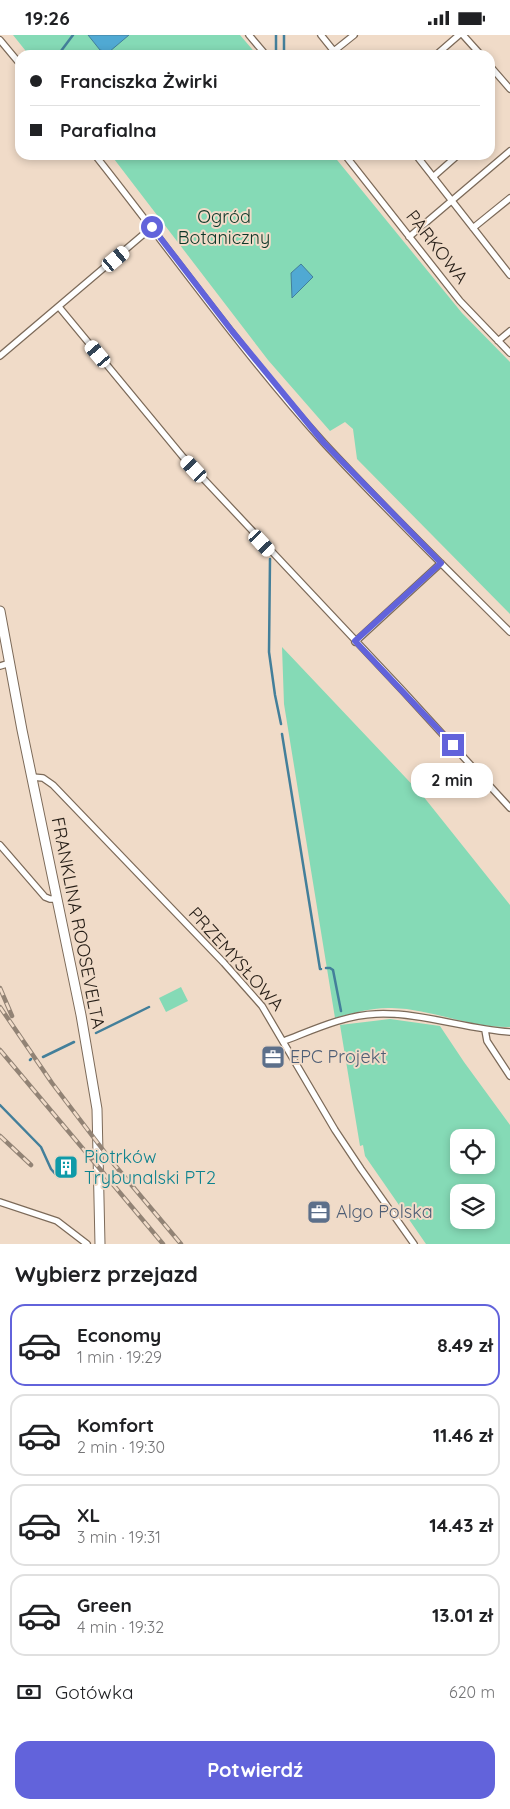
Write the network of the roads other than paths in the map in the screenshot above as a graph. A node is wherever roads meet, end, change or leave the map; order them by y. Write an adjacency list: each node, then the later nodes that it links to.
1 (249, 35): 7 (street)
2 (321, 35): 8 (street)
3 (354, 35): 9 (street)
4 (459, 35): 10 (street)
5 (463, 35): 11 (street)
6 (0, 40): 12 (street)
7 (262, 50)
8 (330, 50)
9 (337, 50)
10 (442, 50)
11 (476, 50)
12 (15, 58)
13 (495, 72): 14 (street)
14 (510, 89)
15 (510, 151): 22 (street)
16 (99, 160): 23 (street)
17 (349, 160): 25 (street, PARKOWA)
18 (420, 160): 20 (street)
19 (452, 160): 20 (street)
20 (433, 177): 22 (street)
21 (510, 198): 24 (street)
22 (452, 201): 24 (street); 25 (street)
23 (152, 227): 27 (street); 32 (street)
24 (473, 228): 26 (street)
25 (410, 237): 29 (street, PARKOWA)
26 (510, 275)
27 (59, 307): 31 (street); 35 (street)
28 (510, 331): 29 (street)
29 (498, 341): 30 (street, PARKOWA)
30 (510, 353)
31 (0, 356)
32 (441, 563): 34 (street); 35 (street)
33 (0, 611): 36 (street, FRANKLINA ROOSEVELTA)
34 (510, 632)
35 (355, 641): 39 (street)
36 (10, 663): 37 (street); 38 (street, FRANKLINA ROOSEVELTA)
37 (0, 666)
38 (32, 777): 41 (street, FRANKLINA ROOSEVELTA); 44 (street, PRZEMYSŁOWA)
39 (510, 808)
40 (0, 845): 41 (street)
41 (57, 899): 48 (street, FRANKLINA ROOSEVELTA)
42 (485, 1030): 43 (street); 44 (street); 45 (street)
43 (510, 1032)
44 (284, 1041): 49 (street, PRZEMYSŁOWA)
45 (510, 1076)
46 (0, 1202): 47 (street)
47 (87, 1244)
48 (100, 1244)
49 (414, 1244)

